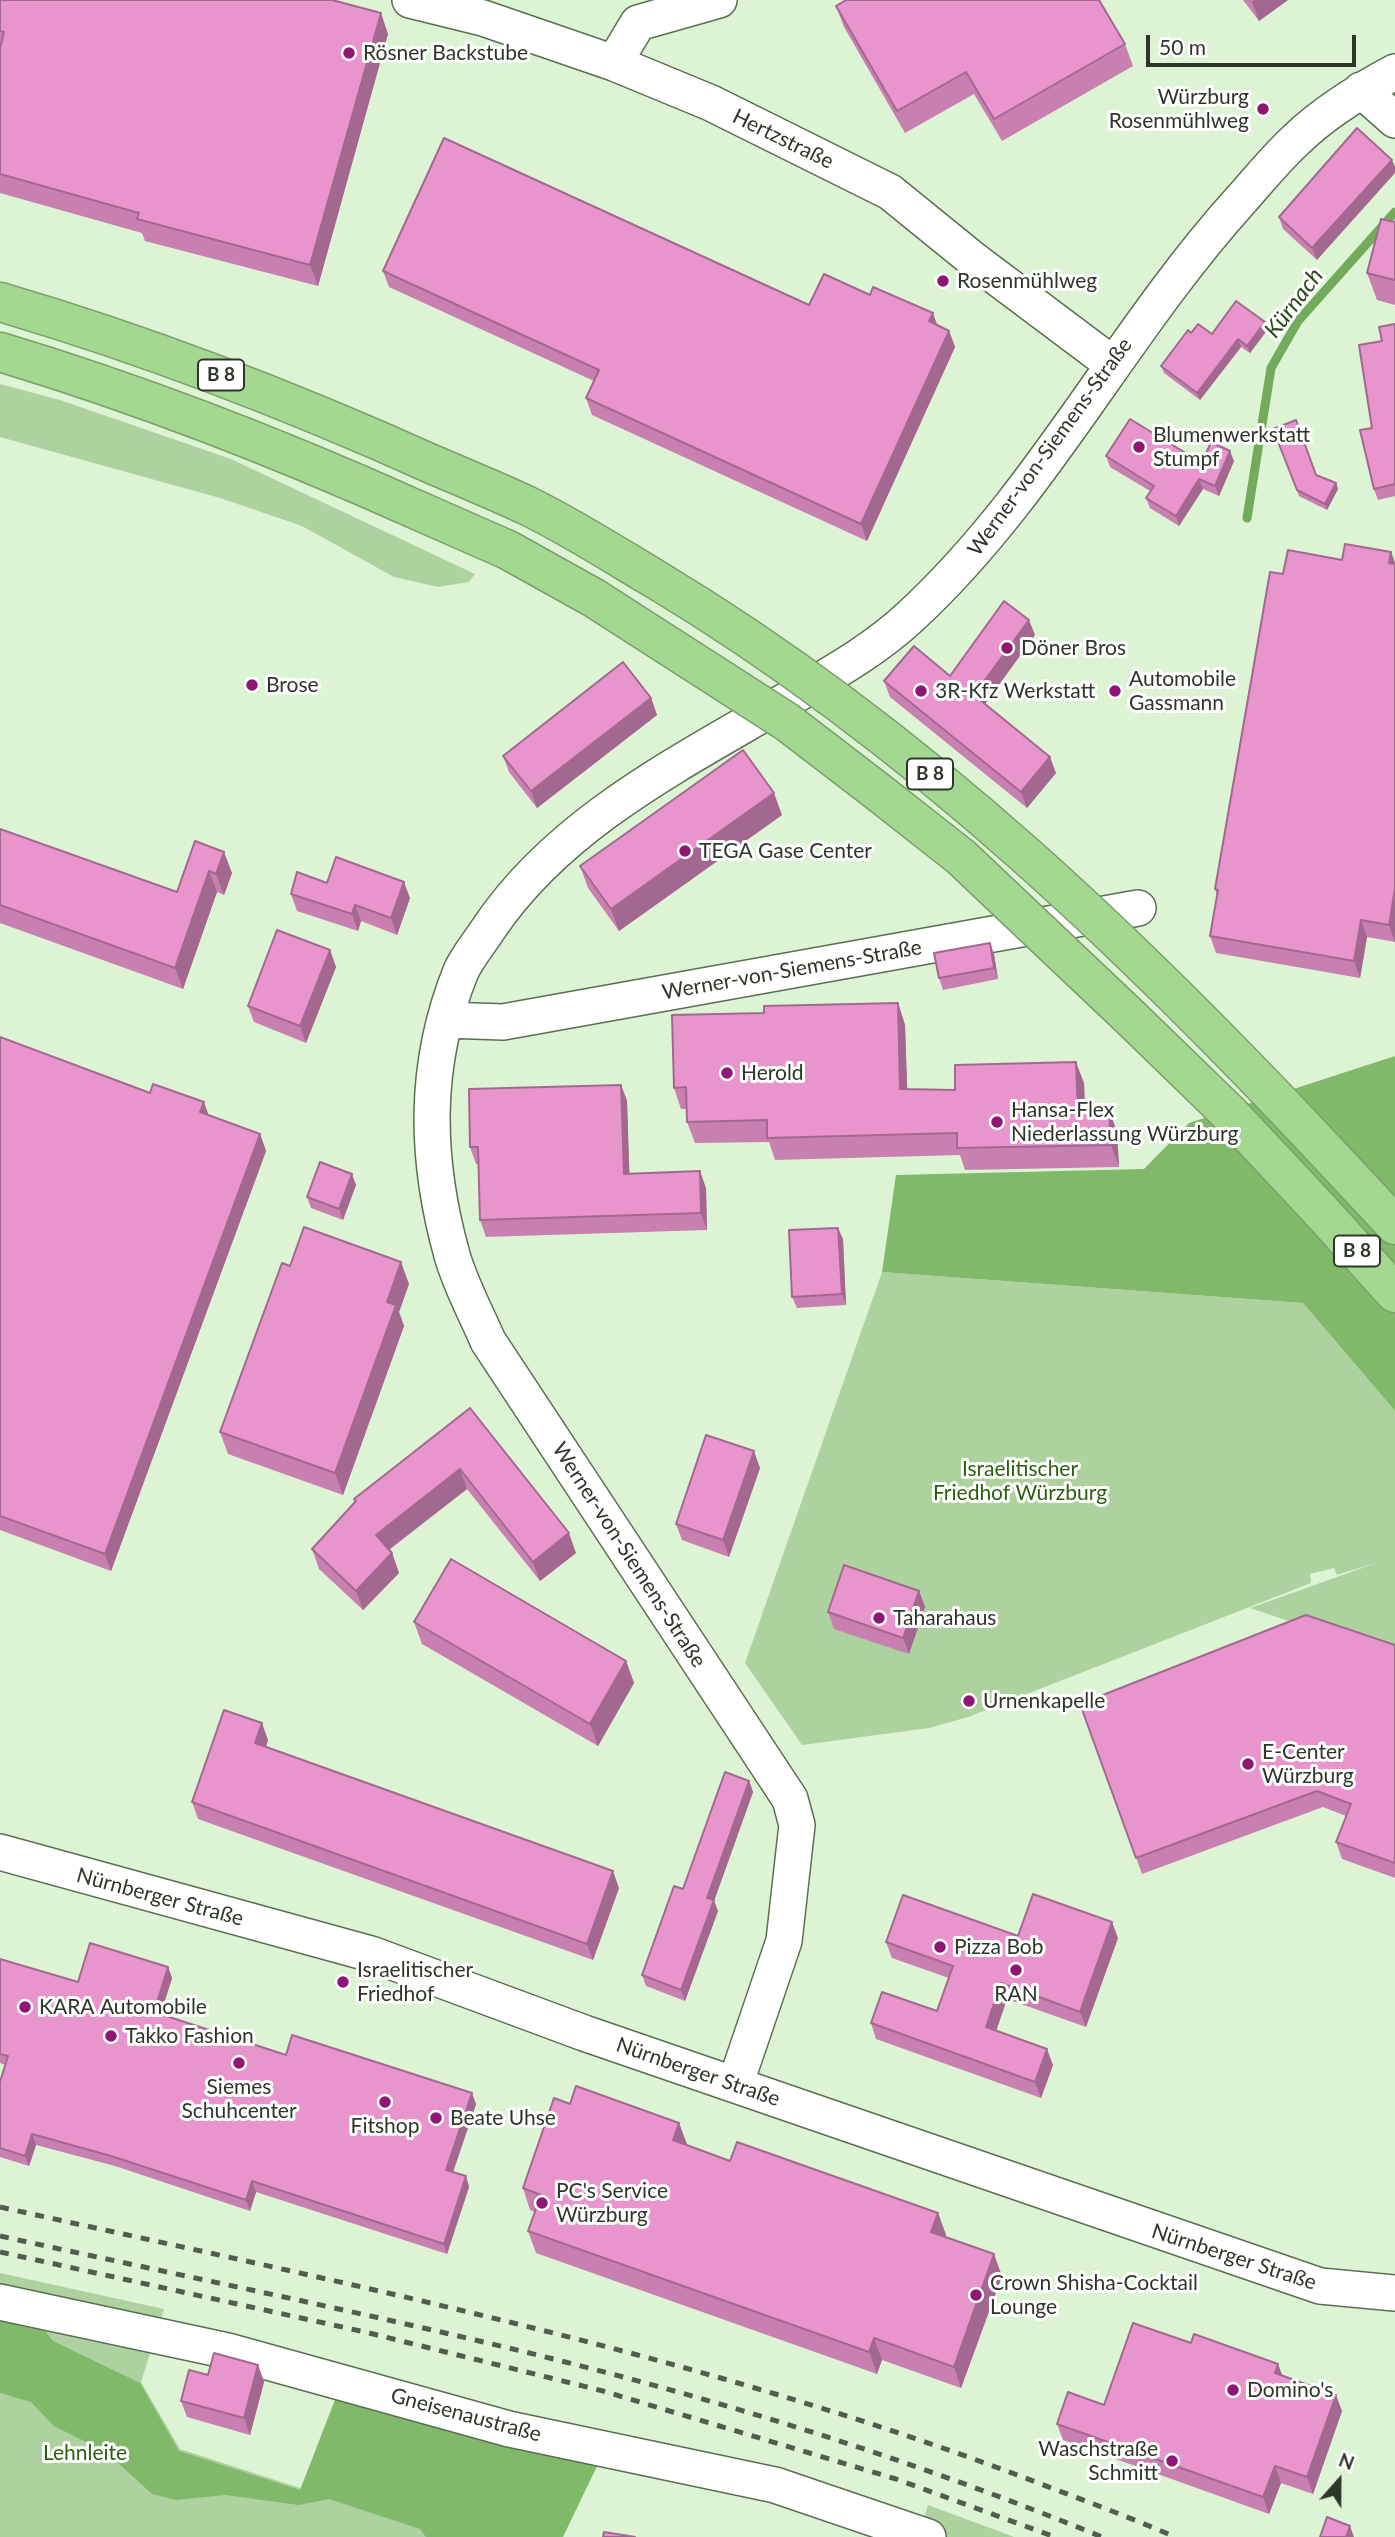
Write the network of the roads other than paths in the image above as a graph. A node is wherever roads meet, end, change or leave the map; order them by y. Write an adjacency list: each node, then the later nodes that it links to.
1 (410, 0): 3 (street, Hertzstraße)
2 (719, 0): 3 (street)
3 (614, 63): 9 (street, Hertzstraße)
4 (1395, 72): 5 (street, Werner-von-Siemens-Straße)
5 (1360, 90): 6 (street); 9 (street, Werner-von-Siemens-Straße)
6 (1395, 120)
7 (0, 302): 12 (highway, B 8, bridge)
8 (0, 352): 13 (highway, B 8, bridge)
9 (1111, 363): 11 (street, Werner-von-Siemens-Straße)
10 (1138, 908): 11 (street, Werner-von-Siemens-Straße)
11 (446, 1020): 15 (street, Werner-von-Siemens-Straße)
12 (1395, 1225)
13 (1395, 1293)
14 (0, 1852): 15 (street, Nürnberger Straße)
15 (735, 2085): 16 (street, Nürnberger Straße)
16 (1395, 2293)
17 (0, 2302): 18 (street, Gneisenaustraße)
18 (928, 2537)

